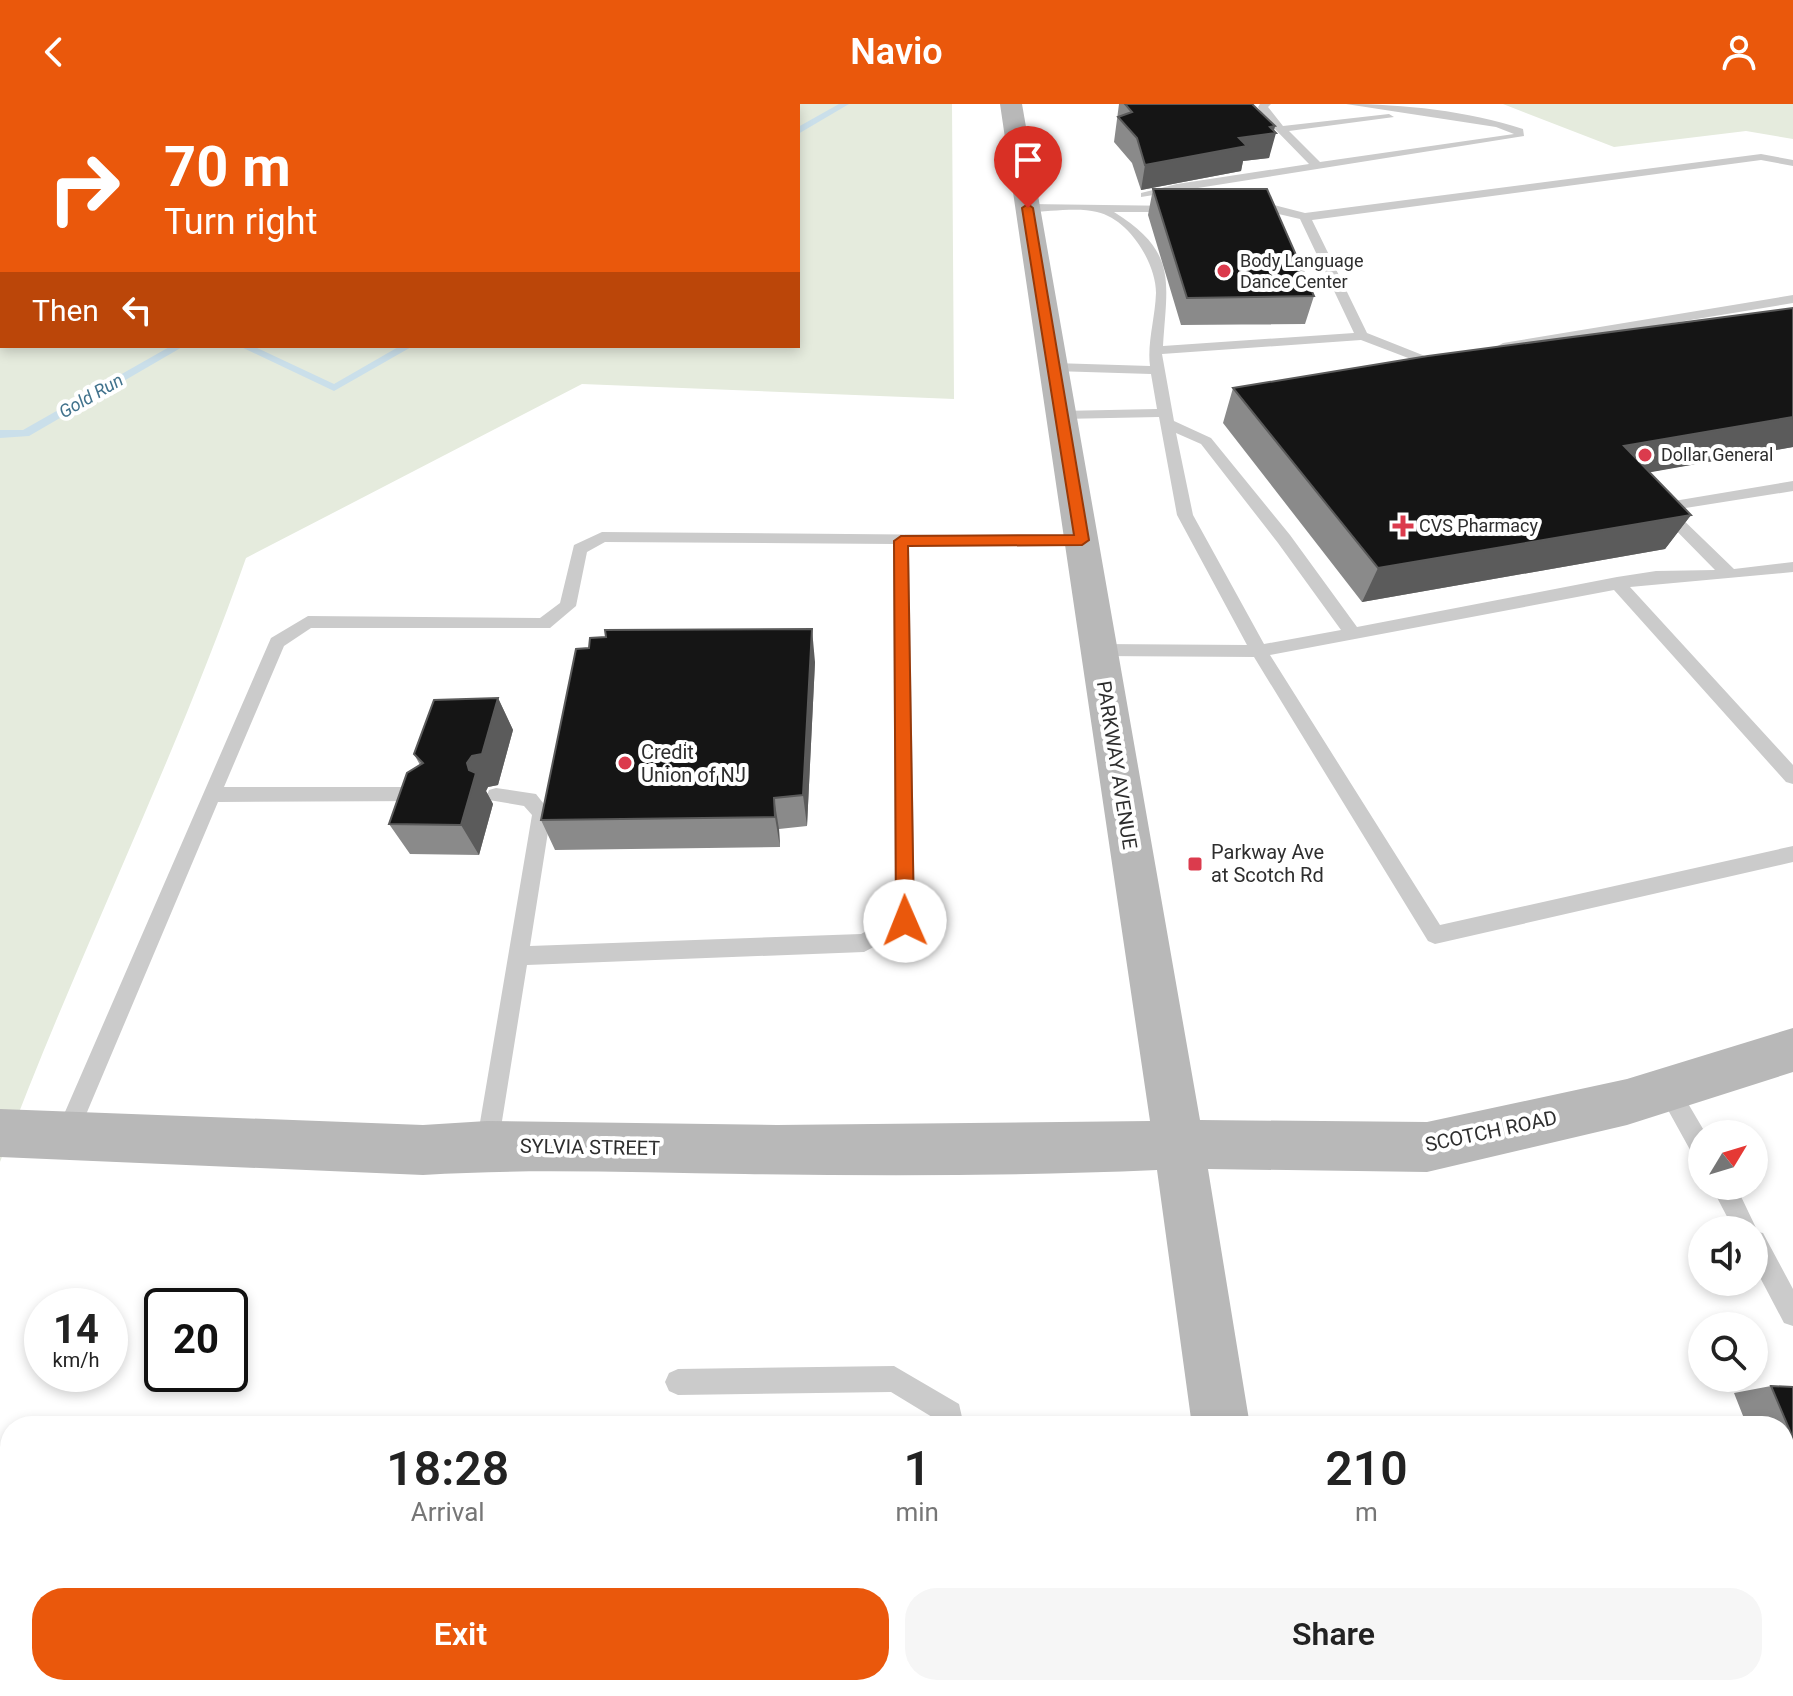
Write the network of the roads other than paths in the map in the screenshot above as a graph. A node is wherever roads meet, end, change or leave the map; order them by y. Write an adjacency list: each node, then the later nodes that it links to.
1 (1011, 104): 9 (main road, PARKWAY AVENUE)
2 (1266, 104): 5 (lane)
3 (1351, 104): 4 (lane)
4 (1419, 113): 5 (lane); 7 (lane)
5 (1281, 129): 7 (lane)
6 (1793, 163): 12 (lane)
7 (1317, 166): 8 (lane)
8 (1099, 207): 9 (lane); 10 (lane); 16 (lane)
9 (1028, 208): 18 (main road, PARKWAY AVENUE)
10 (1192, 208)
11 (1239, 208): 12 (lane)
12 (1305, 217): 14 (lane)
13 (1793, 299): 15 (lane)
14 (1362, 336): 16 (lane); 17 (lane)
15 (1483, 350)
16 (1153, 351): 19 (lane)
17 (1453, 355)
18 (1054, 367): 19 (lane); 20 (main road, PARKWAY AVENUE)
19 (1157, 370): 21 (lane)
20 (1061, 415): 21 (lane); 23 (main road, PARKWAY AVENUE)
21 (1164, 417): 28 (lane); 30 (lane)
22 (1793, 486): 26 (lane)
23 (1082, 540): 24 (lane); 29 (main road, PARKWAY AVENUE)
24 (901, 541): 33 (lane); 36 (lane)
25 (1793, 567): 26 (lane)
26 (1730, 575): 27 (lane)
27 (1617, 583): 28 (lane); 31 (lane)
28 (1352, 633): 30 (lane)
29 (1099, 650): 30 (lane); 42 (main road, PARKWAY AVENUE)
30 (1259, 651): 35 (lane)
31 (1793, 777)
32 (430, 794): 33 (lane)
33 (211, 795): 41 (lane)
34 (496, 795): 36 (lane)
35 (1793, 854)
36 (517, 956): 43 (lane)
37 (1793, 1050): 38 (main road, SCOTCH ROAD)
38 (1668, 1090): 39 (lane); 42 (main road, SCOTCH ROAD)
39 (1688, 1125)
40 (0, 1133): 41 (main road, SYLVIA STREET)
41 (66, 1135): 43 (main road, SYLVIA STREET)
42 (1179, 1144): 43 (main road, SYLVIA STREET); 48 (main road, PARKWAY AVENUE)
43 (487, 1146)
44 (1768, 1268): 45 (lane)
45 (1793, 1314)
46 (678, 1382): 47 (lane)
47 (950, 1416)
48 (1220, 1416)

